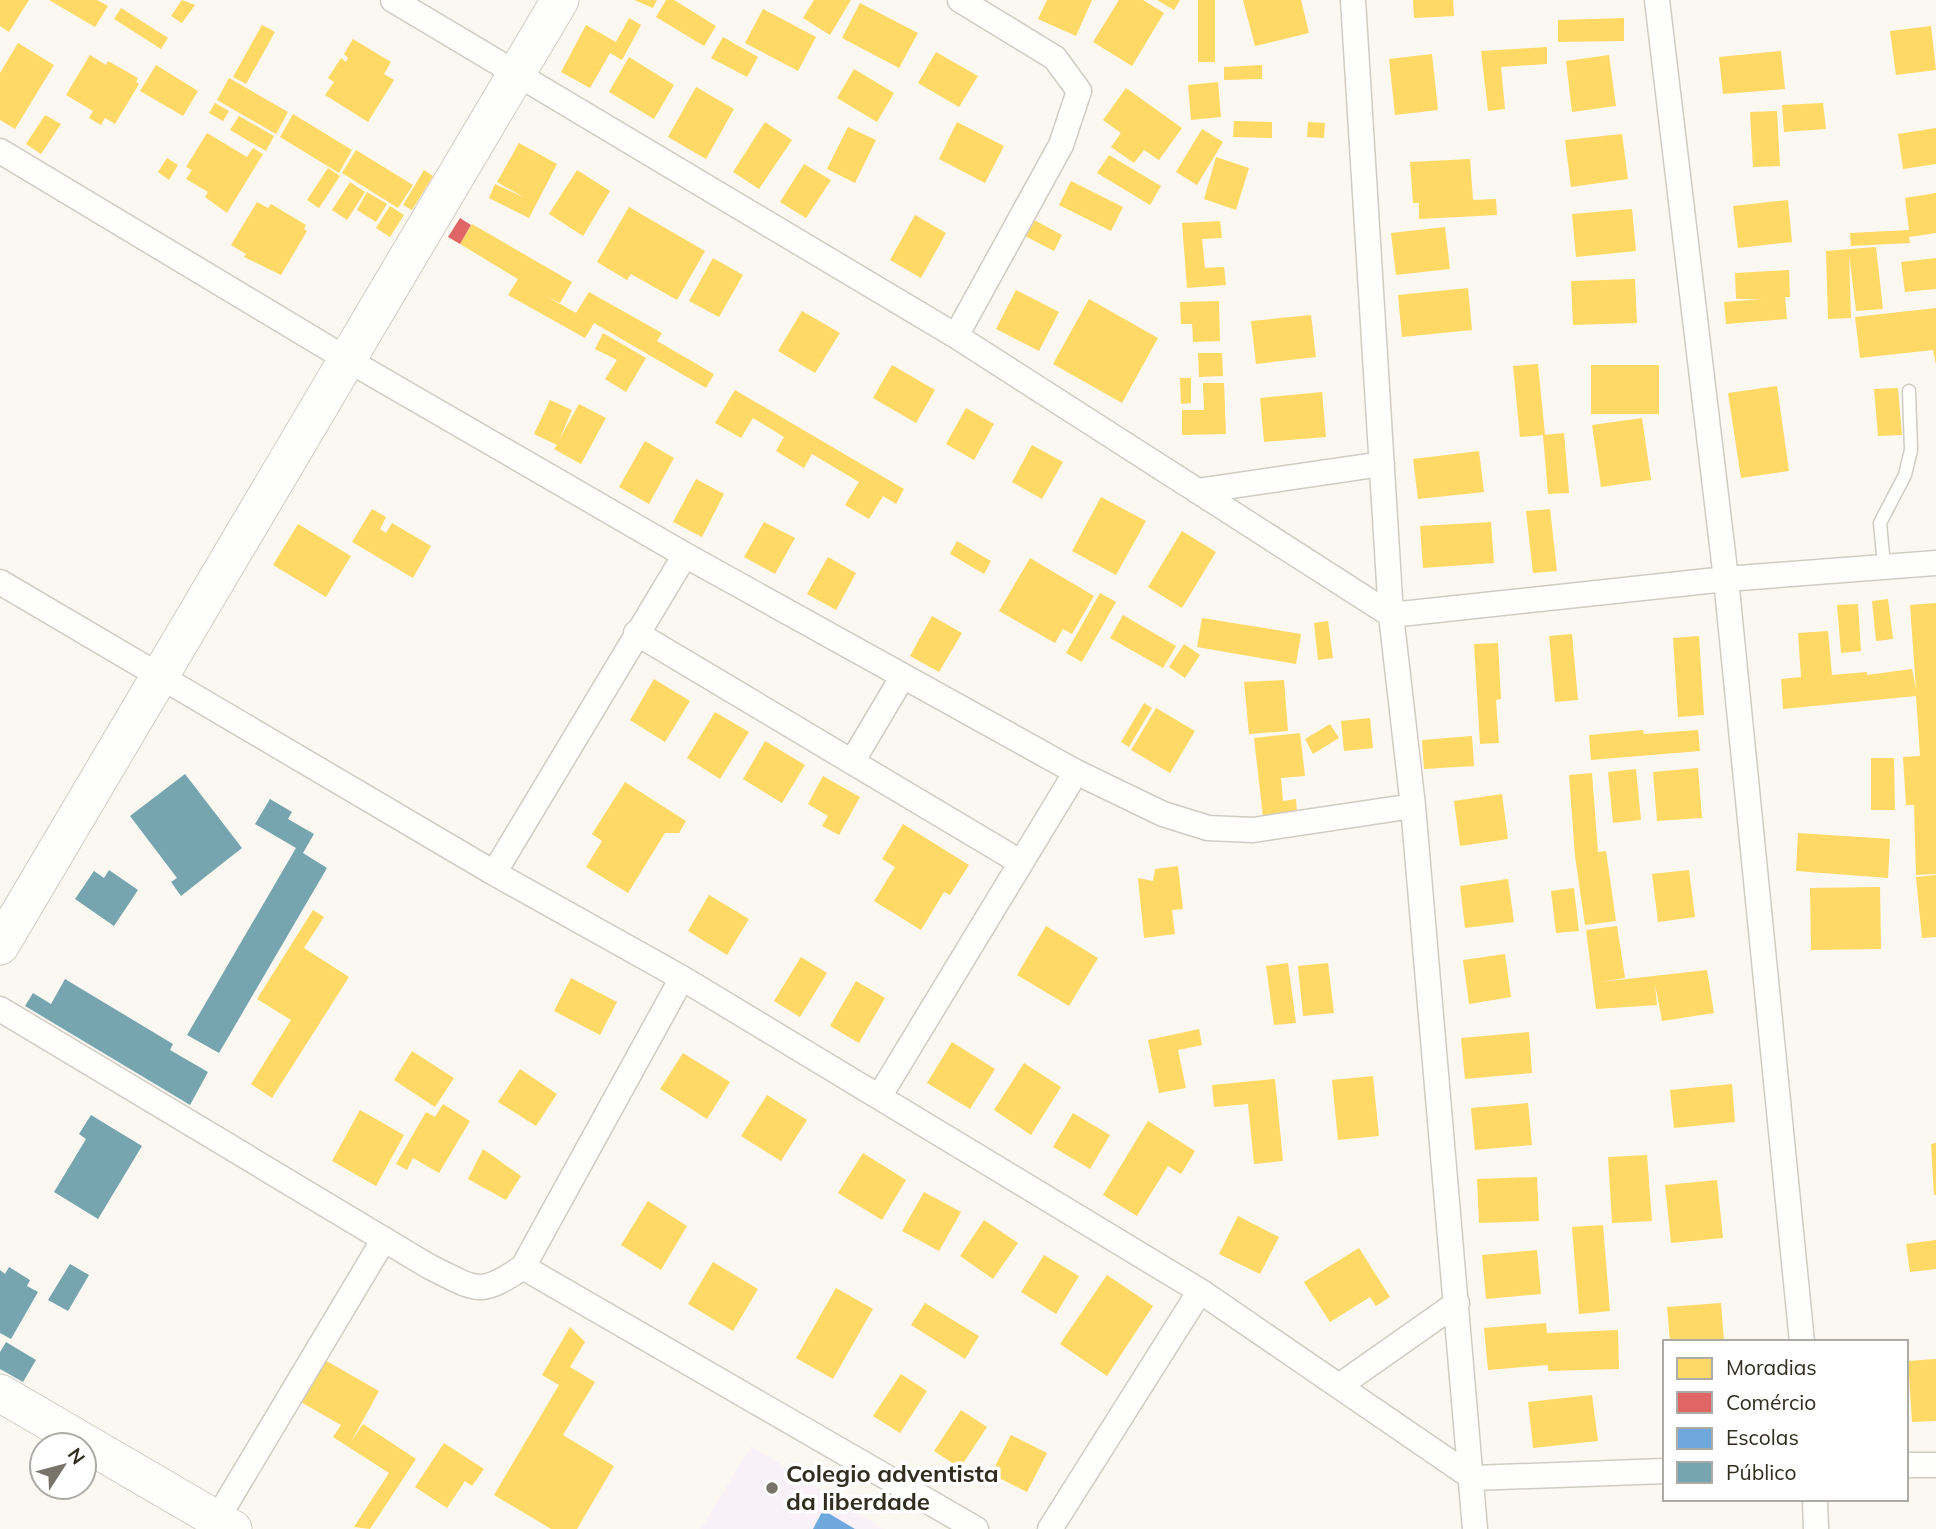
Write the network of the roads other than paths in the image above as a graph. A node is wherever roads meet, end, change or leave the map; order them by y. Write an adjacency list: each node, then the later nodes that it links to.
1 (393, 0): 6 (street)
2 (561, 0): 6 (street)
3 (960, 0): 8 (street)
4 (1353, 0): 11 (street)
5 (1657, 0): 16 (street)
6 (516, 74): 8 (street); 9 (street)
7 (0, 151): 9 (street)
8 (956, 336): 12 (street)
9 (348, 360): 13 (street); 21 (street)
10 (1909, 391): 15 (lane)
11 (1382, 464): 12 (street); 18 (street)
12 (1197, 491): 18 (street)
13 (685, 555): 19 (street); 20 (street)
14 (1936, 563): 15 (street)
15 (1884, 565): 16 (street)
16 (1726, 579): 18 (street); 35 (street)
17 (0, 582): 21 (street)
18 (1391, 615): 24 (street)
19 (636, 633): 22 (street); 26 (street)
20 (902, 676): 22 (street); 23 (street)
21 (160, 678): 26 (street); 27 (street)
22 (852, 762): 25 (street)
23 (1076, 772): 24 (street); 25 (street)
24 (1413, 806): 34 (street)
25 (1020, 862): 30 (street)
26 (494, 873): 28 (street)
27 (0, 946)
28 (682, 978): 30 (street); 32 (street)
29 (0, 1009): 31 (street)
30 (879, 1097): 33 (street)
31 (384, 1239): 32 (street); 43 (street)
32 (523, 1267): 44 (street)
33 (1200, 1291): 36 (street); 45 (street)
34 (1458, 1303): 36 (street); 41 (street)
35 (1802, 1340)
36 (1339, 1387): 41 (street)
37 (0, 1393): 43 (street)
38 (1908, 1465): 39 (street)
39 (1936, 1465)
40 (1663, 1471): 41 (street)
41 (1473, 1478): 46 (street)
42 (1815, 1501): 47 (street)
43 (225, 1524)
44 (976, 1529)
45 (1050, 1529)
46 (1475, 1529)
47 (1815, 1529)

